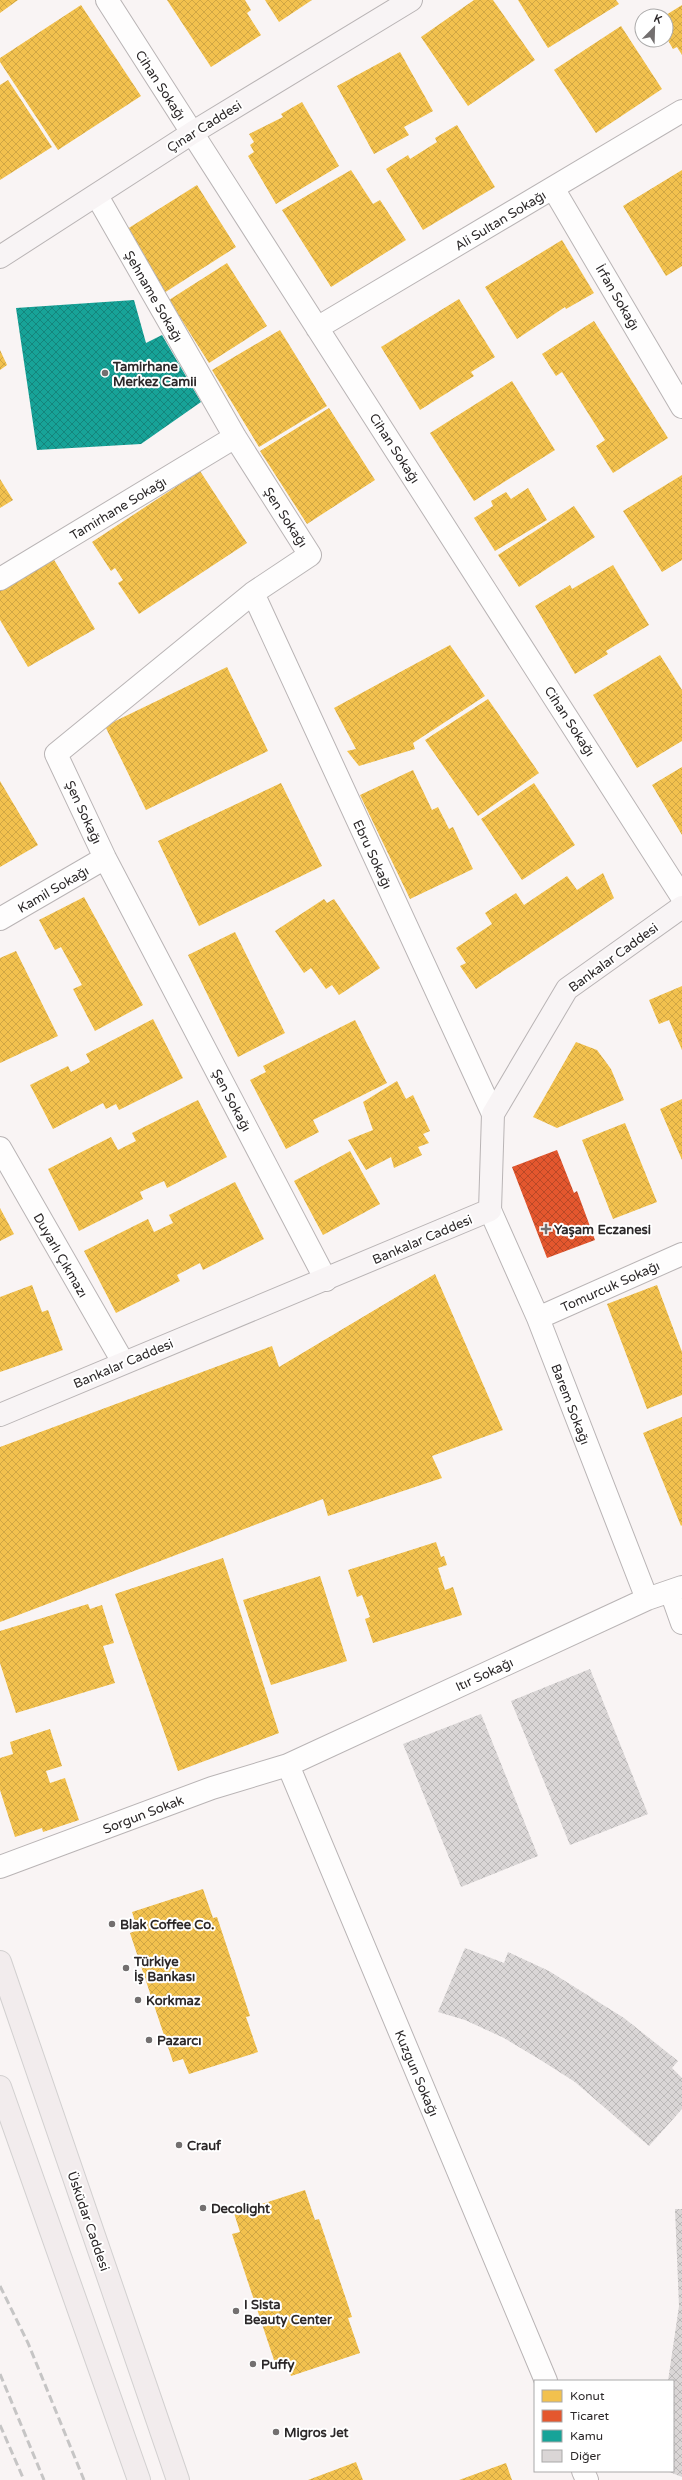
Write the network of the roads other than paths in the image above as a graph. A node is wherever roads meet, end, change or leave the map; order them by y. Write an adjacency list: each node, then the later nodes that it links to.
1 (107, 0): 4 (street, Cihan Sokağı)
2 (411, 0): 4 (street, Çınar Caddesi)
3 (682, 111): 5 (street, Ali Sultan Sokağı)
4 (192, 133): 6 (street, Çınar Caddesi); 8 (street, Cihan Sokağı)
5 (553, 188): 8 (street, Ali Sultan Sokağı); 9 (street, İrfan Sokağı)
6 (97, 196): 7 (street, Çınar Caddesi); 10 (street, Şehname Sokağı)
7 (0, 257)
8 (317, 328): 14 (street, Cihan Sokağı)
9 (682, 407)
10 (236, 437): 11 (street, Tamirhane Sokağı); 12 (street, Şen Sokağı)
11 (0, 579)
12 (253, 593): 13 (street, Şen Sokağı); 17 (street, Ebru Sokağı)
13 (106, 858): 16 (street, Kamil Sokağı); 21 (street, Şen Sokağı)
14 (682, 897)
15 (682, 907): 17 (street, Bankalar Caddesi)
16 (0, 919)
17 (492, 1114): 19 (street, Bankalar Caddesi)
18 (0, 1148): 23 (street, Duyarlı Çıkmazı)
19 (490, 1210): 21 (street, Bankalar Caddesi); 22 (street, Barem Sokağı)
20 (682, 1254): 22 (street, Tomurcuk Sokağı)
21 (326, 1280): 23 (street, Bankalar Caddesi)
22 (538, 1318): 26 (street, Barem Sokağı)
23 (123, 1362): 24 (street, Bankalar Caddesi)
24 (0, 1415)
25 (676, 1590): 26 (street, Itır Sokağı); 27 (street)
26 (647, 1599): 28 (street, Itır Sokağı)
27 (682, 1623)
28 (288, 1765): 29 (street, Sorgun Sokak); 32 (street, Kuzgun Sokağı)
29 (0, 1867)
30 (0, 1962): 34 (main road, Üsküdar Caddesi)
31 (0, 2087): 33 (main road)
32 (546, 2380)
33 (139, 2480)
34 (178, 2480)

